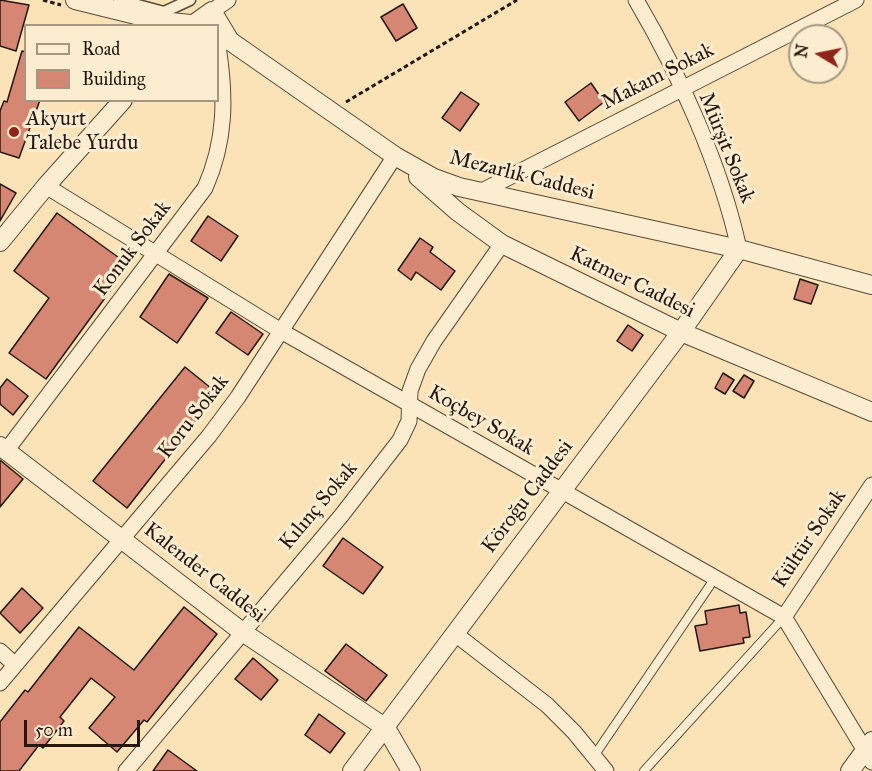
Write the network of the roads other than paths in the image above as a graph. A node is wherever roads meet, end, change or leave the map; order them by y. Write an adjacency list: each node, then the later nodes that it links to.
1 (75, 0): 7 (street)
2 (119, 0): 3 (street)
3 (190, 0)
4 (636, 0): 10 (street, Mürşit Sokak)
5 (856, 0): 10 (street, Makam Sokak)
6 (219, 8): 8 (street); 12 (street, Mezarlık Caddesi)
7 (183, 24)
8 (193, 24)
9 (219, 56): 18 (street, Konuk Sokak)
10 (681, 89): 14 (street, Makam Sokak); 17 (street, Mürşit Sokak)
11 (121, 102): 13 (street)
12 (395, 156): 14 (street, Mezarlık Caddesi); 16 (street, Katmer Caddesi); 20 (street, Koru Sokak)
13 (46, 186): 15 (street); 18 (street, Koçbey Sokak)
14 (480, 192): 17 (street, Mezarlık Caddesi)
15 (0, 242)
16 (502, 244): 21 (street, Katmer Caddesi); 22 (street, Kılınç Sokak)
17 (739, 249): 19 (street, Mezarlık Caddesi); 21 (street, Köroğu Caddesi)
18 (155, 254): 20 (street, Koçbey Sokak); 24 (street, Konuk Sokak)
19 (872, 285)
20 (281, 331): 22 (street, Koçbey Sokak); 27 (street, Koru Sokak)
21 (681, 332): 23 (street, Katmer Caddesi); 26 (street, Köroğu Caddesi)
22 (409, 404): 26 (street, Koçbey Sokak); 30 (street, Kılınç Sokak)
23 (872, 412)
24 (3, 448): 27 (street, Kalender Caddesi)
25 (872, 485): 29 (street, Kültür Sokak)
26 (561, 491): 28 (street, Koçbey Sokak); 31 (street, Köroğu Caddesi)
27 (122, 538): 30 (street, Kalender Caddesi); 33 (street, Koru Sokak)
28 (715, 578): 29 (street, Koçbey Sokak); 37 (lane)
29 (784, 617): 36 (street, Koçbey Sokak); 42 (lane)
30 (241, 631): 35 (street, Kalender Caddesi); 38 (street, Kılınç Sokak)
31 (454, 633): 35 (street, Köroğu Caddesi); 37 (street)
32 (0, 651): 33 (street)
33 (15, 665): 34 (street, Koru Sokak)
34 (0, 683)
35 (386, 728): 39 (street, Köroğu Caddesi); 40 (street)
36 (870, 751): 43 (street)
37 (594, 756): 41 (street)
38 (126, 771)
39 (352, 771)
40 (411, 771)
41 (606, 771)
42 (644, 771)
43 (850, 771)

